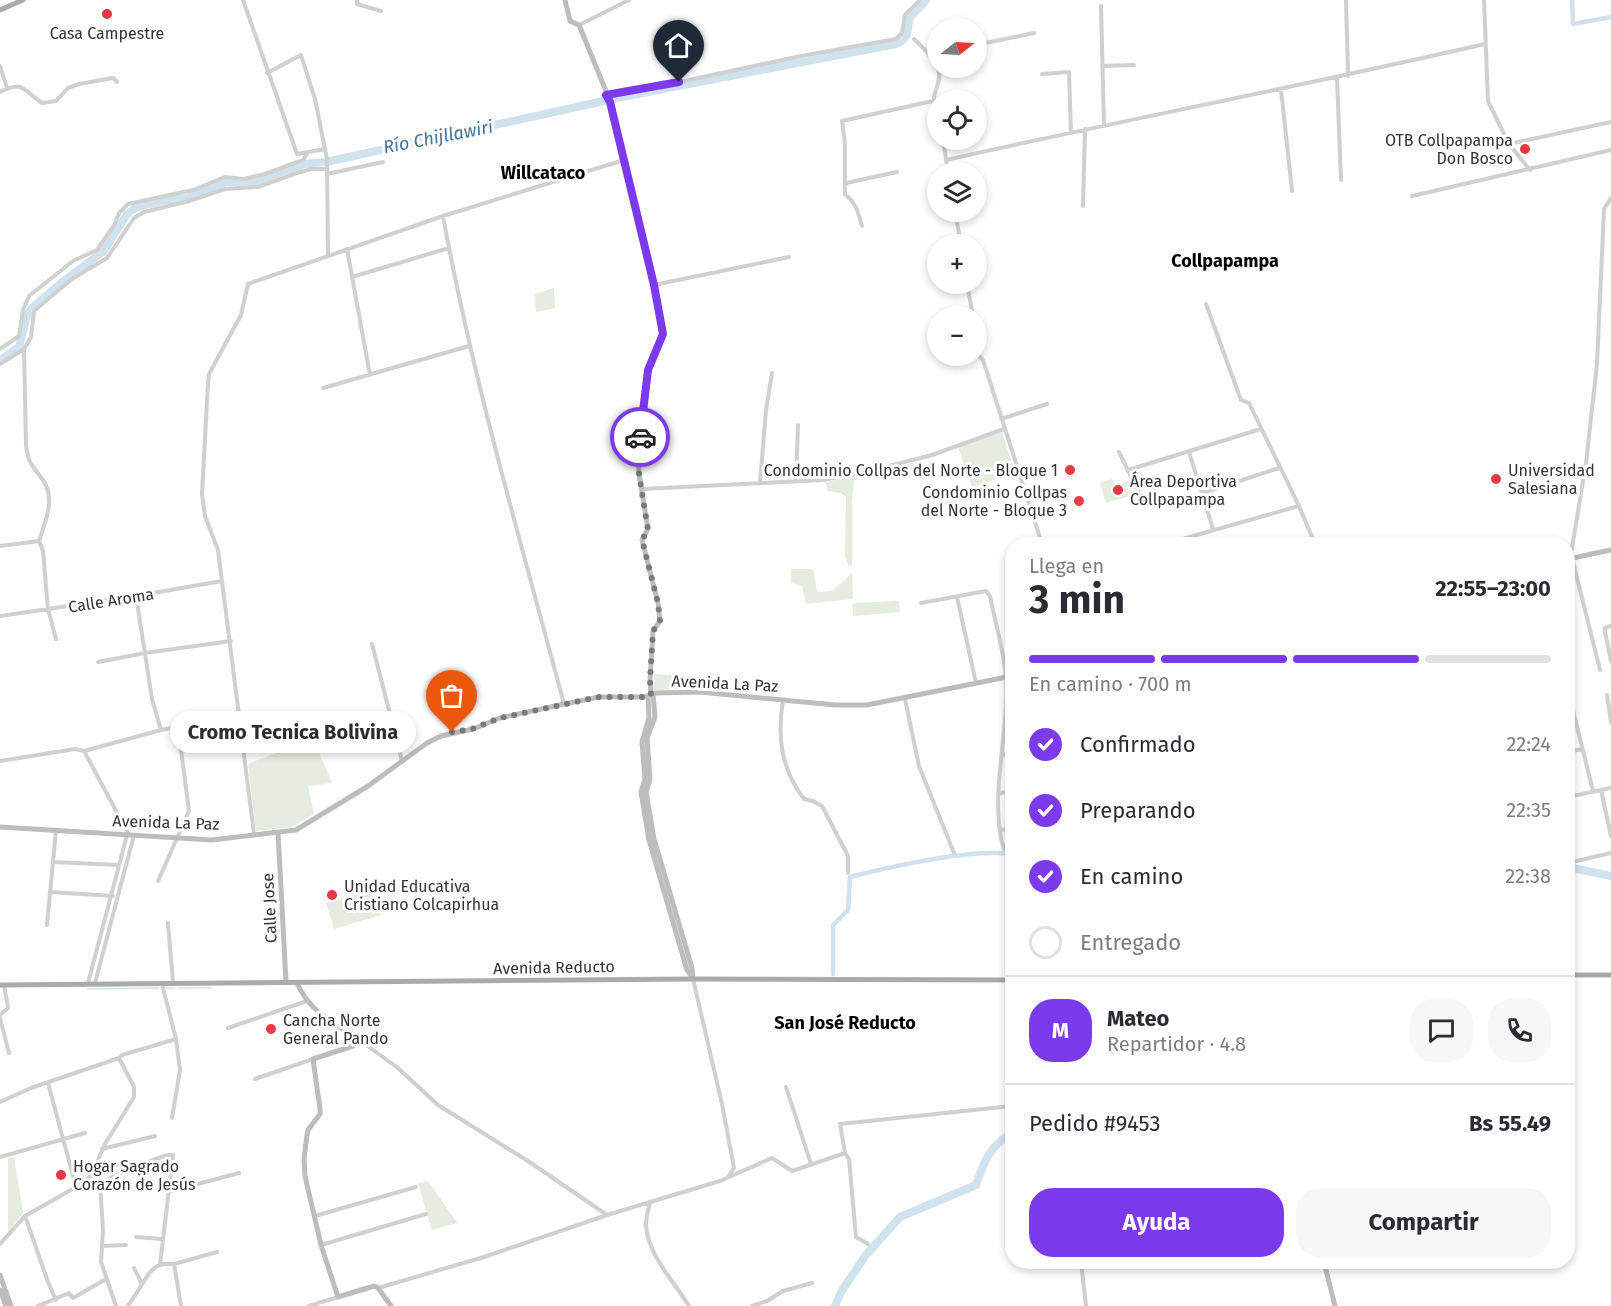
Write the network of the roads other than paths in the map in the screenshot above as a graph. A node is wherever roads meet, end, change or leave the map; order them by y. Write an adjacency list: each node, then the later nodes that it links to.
1 (23, 0): 10 (main road)
2 (243, 0): 21 (street)
3 (357, 0): 11 (street)
4 (565, 0): 12 (main road)
5 (629, 0): 12 (street)
6 (920, 0): 29 (street)
7 (1346, 0): 23 (street)
8 (1484, 0): 16 (street)
9 (1101, 6): 20 (street)
10 (0, 10)
11 (381, 11)
12 (579, 25): 29 (main road)
13 (1034, 33): 15 (street)
14 (914, 39): 17 (street)
15 (987, 43)
16 (1485, 44): 23 (street); 35 (street)
17 (927, 53)
18 (1134, 65): 20 (street)
19 (0, 66): 26 (street)
20 (1102, 66): 32 (street)
21 (267, 73): 36 (street); 39 (street)
22 (1042, 74): 34 (street)
23 (1348, 76): 24 (street)
24 (1337, 78): 27 (street); 47 (street)
25 (117, 82): 26 (street)
26 (7, 89): 28 (street)
27 (1281, 89): 32 (street); 49 (street)
28 (0, 92)
29 (608, 98): 40 (main road)
30 (927, 102): 48 (street)
31 (1611, 122): 35 (street)
32 (1104, 125): 33 (street)
33 (1085, 129): 34 (street); 52 (street)
34 (1071, 133): 41 (street)
35 (1509, 144): 44 (street)
36 (325, 149): 39 (street); 43 (street)
37 (944, 150): 41 (street)
38 (1611, 150): 44 (street)
39 (308, 152): 65 (street)
40 (624, 160): 55 (street); 62 (main road)
41 (946, 160)
42 (383, 162): 46 (street)
43 (327, 167): 46 (street); 66 (street)
44 (1530, 170): 50 (street)
45 (897, 172): 48 (street)
46 (327, 174): 59 (street)
47 (1341, 180)
48 (846, 183): 56 (street)
49 (1292, 191)
50 (1412, 196)
51 (1611, 198): 54 (street)
52 (1083, 206)
53 (1611, 208): 54 (street)
54 (1604, 209): 91 (street)
55 (443, 216): 57 (street); 58 (street)
56 (862, 226)
57 (449, 248): 61 (street); 64 (street)
58 (347, 249): 59 (street); 61 (street)
59 (328, 256): 97 (street)
60 (789, 257): 62 (street)
61 (352, 277): 70 (street)
62 (654, 285): 83 (main road)
63 (1206, 304): 76 (street)
64 (469, 346): 70 (street); 118 (street)
65 (0, 349)
66 (24, 349): 67 (street); 92 (street)
67 (0, 364)
68 (985, 366): 73 (street)
69 (772, 373): 82 (street)
70 (370, 375): 71 (street)
71 (323, 388)
72 (1047, 404): 73 (street)
73 (1001, 419): 75 (street)
74 (798, 425): 81 (street)
75 (1004, 429): 81 (street); 88 (street)
76 (1261, 429): 78 (street); 79 (street)
77 (1119, 452): 80 (street)
78 (1189, 452): 80 (street); 85 (street)
79 (1279, 468): 85 (street); 86 (street)
80 (1128, 470): 84 (street)
81 (796, 481): 82 (street)
82 (760, 483): 83 (street)
83 (641, 489): 115 (main road)
84 (1138, 490)
85 (1202, 493): 87 (street)
86 (1299, 506): 87 (street); 90 (street)
87 (1214, 529): 89 (street)
88 (1040, 537)
89 (1187, 537)
90 (1312, 537)
91 (1574, 537)
92 (39, 541): 93 (street); 101 (street)
93 (0, 546)
94 (1611, 550): 95 (main road)
95 (1575, 558)
96 (1575, 578): 111 (street)
97 (222, 581): 98 (street, Calle Aroma); 105 (street)
98 (136, 596): 101 (street, Calle Aroma); 107 (street)
99 (957, 597): 100 (street); 108 (street); 113 (street)
100 (921, 603)
101 (48, 609): 102 (street, Calle Aroma); 104 (street)
102 (0, 616)
103 (1611, 626): 109 (street)
104 (56, 639)
105 (231, 641): 107 (street); 119 (street)
106 (372, 644): 131 (street)
107 (144, 653): 110 (street); 124 (street)
108 (1005, 660)
109 (1611, 661)
110 (98, 662)
111 (1600, 670)
112 (1005, 678): 113 (main road, Avenida La Paz)
113 (976, 684): 116 (main road, Avenida La Paz)
114 (1607, 694): 122 (street)
115 (650, 695): 117 (main road, Avenida La Paz); 118 (main road, Avenida La Paz); 161 (main road)
116 (905, 699): 117 (main road, Avenida La Paz); 148 (street)
117 (783, 700): 153 (street)
118 (564, 704): 131 (main road, Avenida La Paz)
119 (240, 714): 123 (street); 143 (street)
120 (1005, 718): 129 (street)
121 (1575, 720): 125 (street)
122 (1611, 723)
123 (177, 727): 124 (street); 146 (street)
124 (161, 730): 127 (street)
125 (1582, 749): 126 (street); 134 (street)
126 (1575, 750)
127 (84, 751): 130 (street); 144 (street)
128 (1005, 754): 129 (street)
129 (1002, 755): 136 (street)
130 (0, 761)
131 (402, 761): 142 (main road, Avenida La Paz)
132 (1611, 788): 133 (street)
133 (1600, 790): 134 (street); 145 (street)
134 (1593, 791): 137 (street)
135 (1005, 792): 136 (street)
136 (1000, 793): 141 (street)
137 (1575, 795)
138 (0, 827): 140 (main road, Avenida La Paz)
139 (1005, 829): 141 (street)
140 (56, 830): 144 (main road, Avenida La Paz); 151 (street)
141 (1001, 830): 147 (street)
142 (278, 832): 143 (main road, Avenida La Paz); 163 (main road, Calle Jose)
143 (254, 834): 146 (main road, Avenida La Paz)
144 (130, 835): 146 (main road, Avenida La Paz); 152 (street); 156 (street)
145 (1611, 836)
146 (178, 838): 154 (street)
147 (1005, 849)
148 (954, 853)
149 (1611, 853): 150 (street)
150 (1575, 861)
151 (53, 862): 152 (street); 155 (street)
152 (119, 865): 156 (street)
153 (848, 873)
154 (158, 881)
155 (50, 892): 156 (street); 158 (street)
156 (114, 896): 165 (street); 166 (street)
157 (168, 923): 168 (street)
158 (47, 925)
159 (1575, 975): 160 (main road)
160 (1611, 975)
161 (693, 979): 162 (main road, Avenida Reducto); 164 (main road, Avenida Reducto); 193 (street)
162 (1005, 980)
163 (286, 982): 164 (main road, Avenida Reducto); 168 (main road, Avenida Reducto)
164 (297, 982): 170 (main road)
165 (88, 983): 166 (main road, Avenida Reducto); 169 (main road, Avenida Reducto)
166 (96, 983): 167 (main road, Avenida Reducto)
167 (162, 983): 168 (main road, Avenida Reducto); 173 (street)
168 (173, 983)
169 (2, 985): 171 (street)
170 (307, 1001): 172 (street); 174 (main road)
171 (0, 1017): 175 (street)
172 (228, 1028)
173 (176, 1038): 176 (street); 183 (street)
174 (358, 1039): 177 (main road); 200 (street)
175 (9, 1053)
176 (119, 1058): 179 (street); 187 (street)
177 (313, 1059): 178 (street); 202 (main road)
178 (255, 1079)
179 (48, 1083): 181 (street); 186 (street)
180 (786, 1087): 190 (street)
181 (0, 1102)
182 (1005, 1107): 188 (street)
183 (172, 1118)
184 (85, 1133): 186 (street)
185 (155, 1136): 187 (street)
186 (64, 1139): 189 (street); 195 (street)
187 (102, 1150): 192 (street)
188 (845, 1153): 190 (street); 206 (street)
189 (0, 1157)
190 (811, 1164): 193 (street)
191 (239, 1173): 197 (street)
192 (91, 1176): 194 (street); 195 (street)
193 (728, 1178): 198 (street)
194 (98, 1184): 195 (street); 197 (street); 209 (street)
195 (76, 1187): 201 (street)
196 (416, 1187): 202 (street)
197 (168, 1192): 204 (street)
198 (650, 1202): 200 (street); 232 (street)
199 (426, 1214): 208 (street)
200 (608, 1215): 220 (street)
201 (25, 1216): 205 (street); 223 (street)
202 (315, 1216): 208 (main road)
203 (136, 1237): 204 (street)
204 (162, 1239): 212 (street)
205 (0, 1244)
206 (868, 1244)
207 (126, 1245): 209 (street)
208 (321, 1245): 222 (main road)
209 (102, 1246): 217 (street)
210 (217, 1252): 211 (street)
211 (174, 1264): 212 (street); 229 (street)
212 (160, 1265): 219 (street)
213 (134, 1268): 219 (street)
214 (1082, 1269): 234 (street)
215 (1326, 1269): 235 (main road)
216 (0, 1275): 225 (main road)
217 (106, 1279): 223 (street); 227 (street)
218 (812, 1282): 233 (street)
219 (142, 1284): 228 (street)
220 (378, 1288): 222 (main road); 231 (main road)
221 (0, 1290): 224 (main road)
222 (338, 1297): 230 (street)
223 (56, 1300): 226 (street)
224 (6, 1306)
225 (11, 1306)
226 (38, 1306)
227 (116, 1306)
228 (128, 1306)
229 (181, 1306)
230 (309, 1306)
231 (391, 1306)
232 (689, 1306)
233 (752, 1306)
234 (1086, 1306)
235 (1335, 1306)

